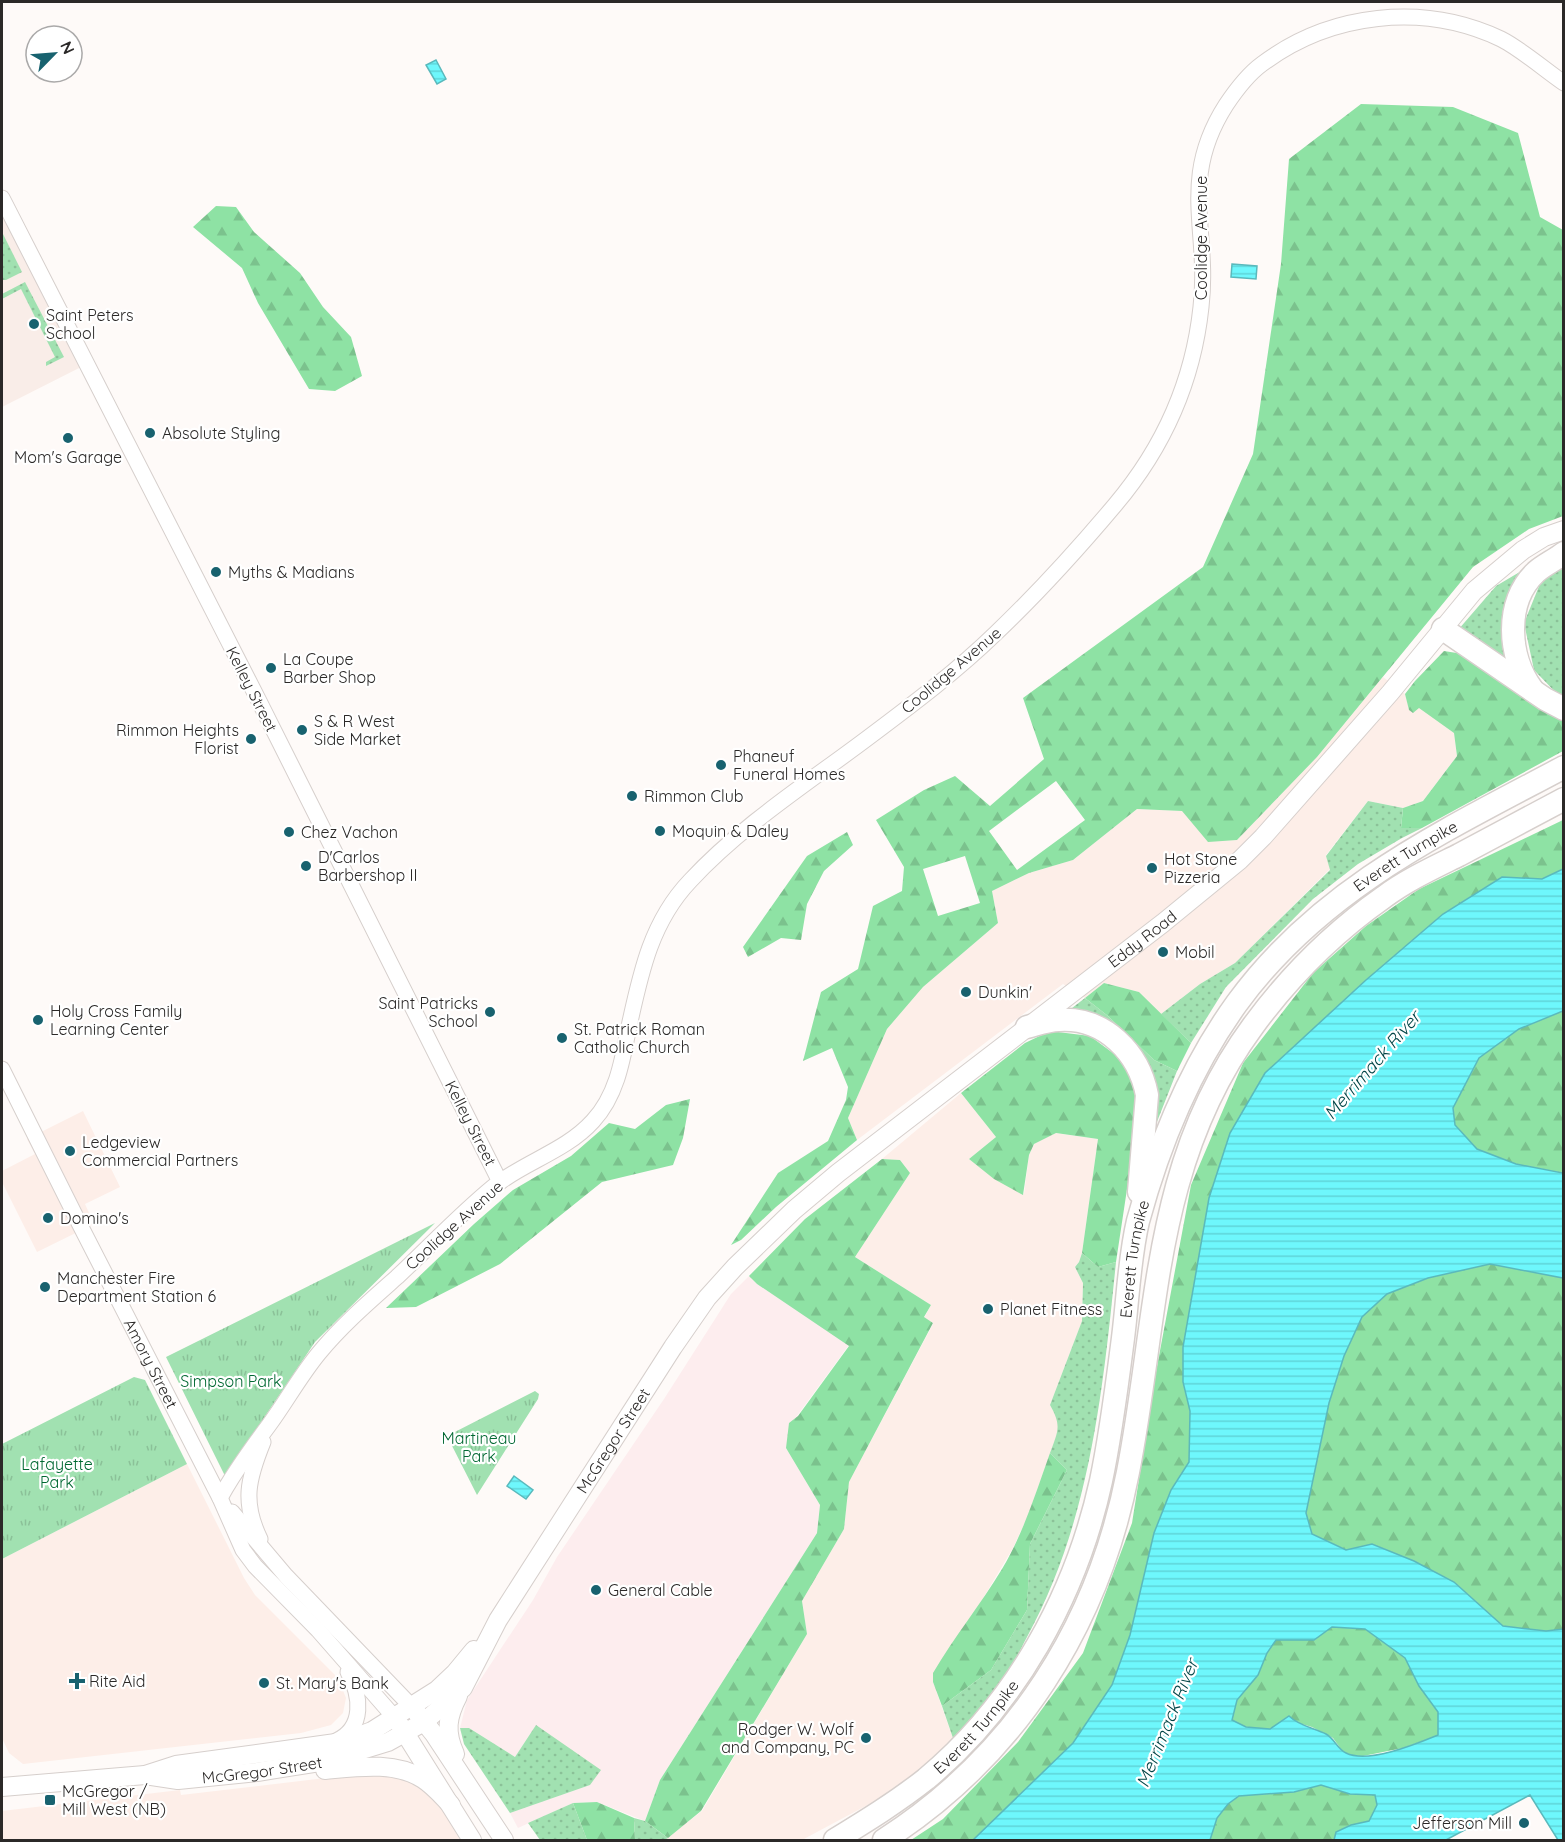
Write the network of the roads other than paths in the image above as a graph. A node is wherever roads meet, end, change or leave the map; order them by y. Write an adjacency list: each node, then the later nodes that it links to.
1 (1563, 83): 16 (street, Coolidge Avenue)
2 (2, 198): 16 (street, Kelley Street)
3 (1563, 530): 6 (main road, Eddy Road)
4 (1563, 545): 6 (main road, Eddy Road)
5 (1563, 553): 8 (highway)
6 (1507, 564): 7 (main road, Eddy Road)
7 (1443, 629): 8 (highway); 14 (main road, Eddy Road)
8 (1532, 689): 9 (highway)
9 (1563, 709)
10 (1563, 767): 17 (highway, Everett Turnpike)
11 (1563, 799): 13 (highway, Everett Turnpike)
12 (1563, 806): 13 (highway)
13 (1538, 813): 38 (highway, Everett Turnpike)
14 (1027, 1027): 17 (highway); 18 (main road, Eddy Road)
15 (2, 1069): 20 (street, Amory Street)
16 (500, 1182): 19 (street, Coolidge Avenue)
17 (1138, 1224): 37 (highway, Everett Turnpike)
18 (735, 1267): 22 (main road, McGregor Street)
19 (271, 1423): 20 (street, Coolidge Avenue); 21 (street, Coolidge Avenue)
20 (220, 1498): 21 (street, Amory Street); 23 (street, Amory Street)
21 (275, 1564): 25 (street, Amory Street)
22 (498, 1620): 24 (main road, McGregor Street); 25 (main road, McGregor Street)
23 (318, 1630): 26 (street, Amory Street); 29 (street, Amory Street)
24 (463, 1688): 27 (main road, McGregor Street); 33 (main road)
25 (412, 1707): 26 (main road, McGregor Street); 27 (main road, Amory Street)
26 (395, 1718): 28 (main road); 29 (main road, McGregor Street)
27 (424, 1722): 28 (main road, McGregor Street); 33 (main road, Amory Street)
28 (406, 1733): 30 (main road, McGregor Street); 34 (main road)
29 (323, 1746): 31 (main road, McGregor Street)
30 (257, 1772): 31 (main road, McGregor Street); 34 (main road)
31 (145, 1775): 32 (main road, McGregor Street)
32 (2, 1786)
33 (477, 1799): 36 (main road)
34 (452, 1805): 35 (main road)
35 (472, 1840)
36 (504, 1840)
37 (835, 1840)
38 (884, 1840)

